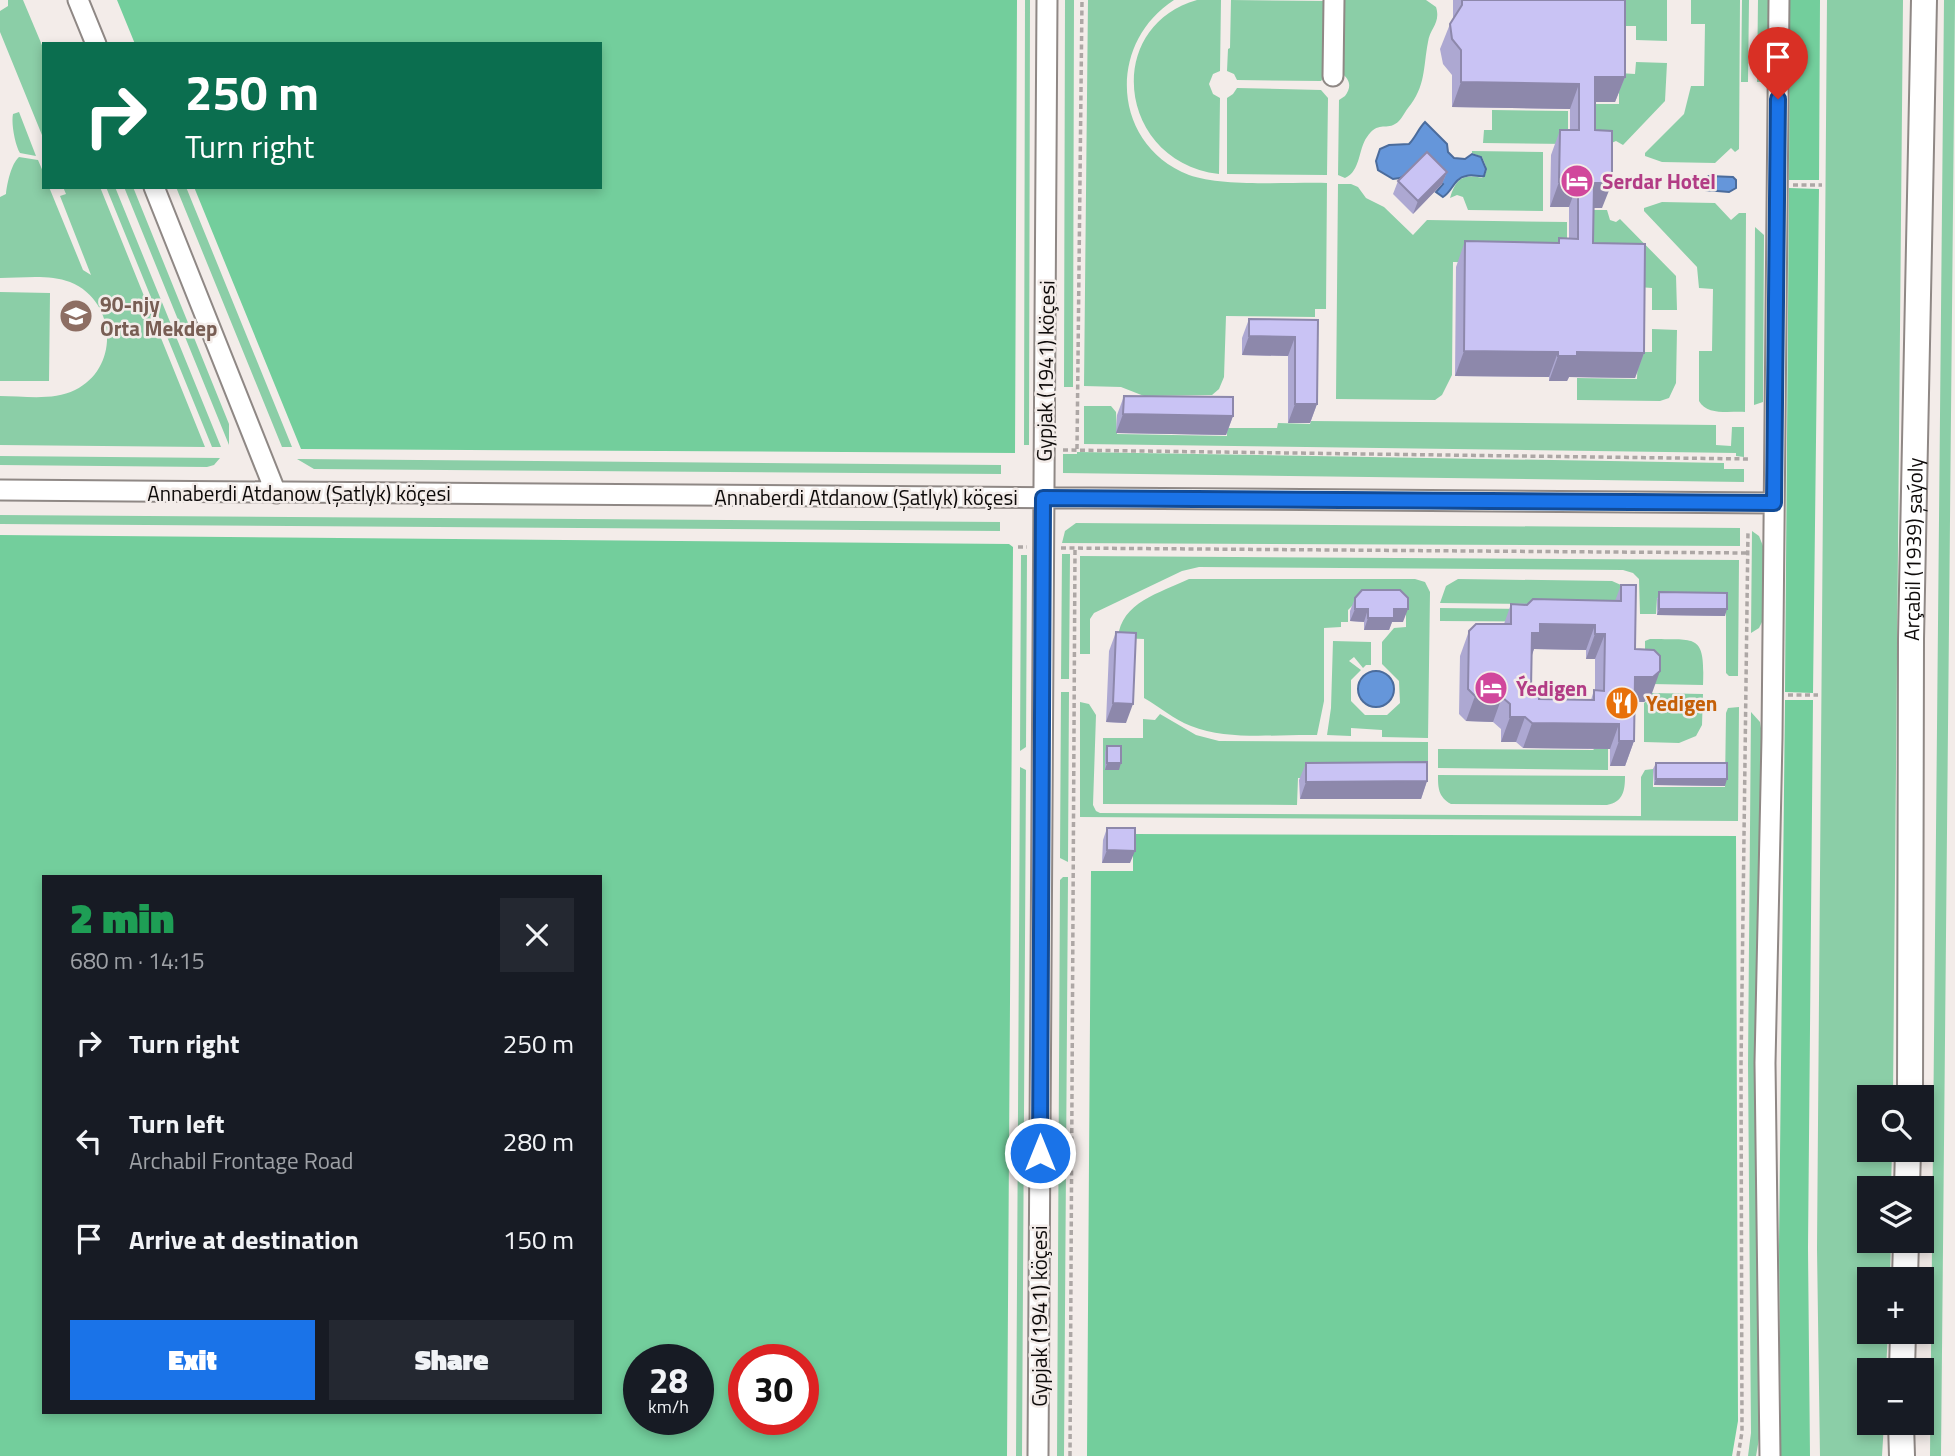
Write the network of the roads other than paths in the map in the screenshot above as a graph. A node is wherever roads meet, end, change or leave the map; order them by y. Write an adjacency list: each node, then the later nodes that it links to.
1 (79, 0): 6 (street)
2 (1047, 0): 11 (street, Gypjak (1941) köçesi)
3 (1334, 0): 7 (street)
4 (1779, 0): 12 (street)
5 (1924, 0): 13 (main road, Arçabil (1939) şaýoly)
6 (95, 42)
7 (1333, 76)
8 (155, 189): 10 (street)
9 (0, 490): 10 (street, Annaberdi Atdanow (Şatlyk) köçesi)
10 (276, 493): 11 (street, Annaberdi Atdanow (Şatlyk) köçesi)
11 (1043, 498): 12 (street, Annaberdi Atdanow (Şatlyk) köçesi); 15 (street, Gypjak (1941) köçesi)
12 (1774, 503): 16 (street)
13 (1910, 1085)
14 (1901, 1435): 17 (main road)
15 (1038, 1456)
16 (1770, 1456)
17 (1902, 1456)

